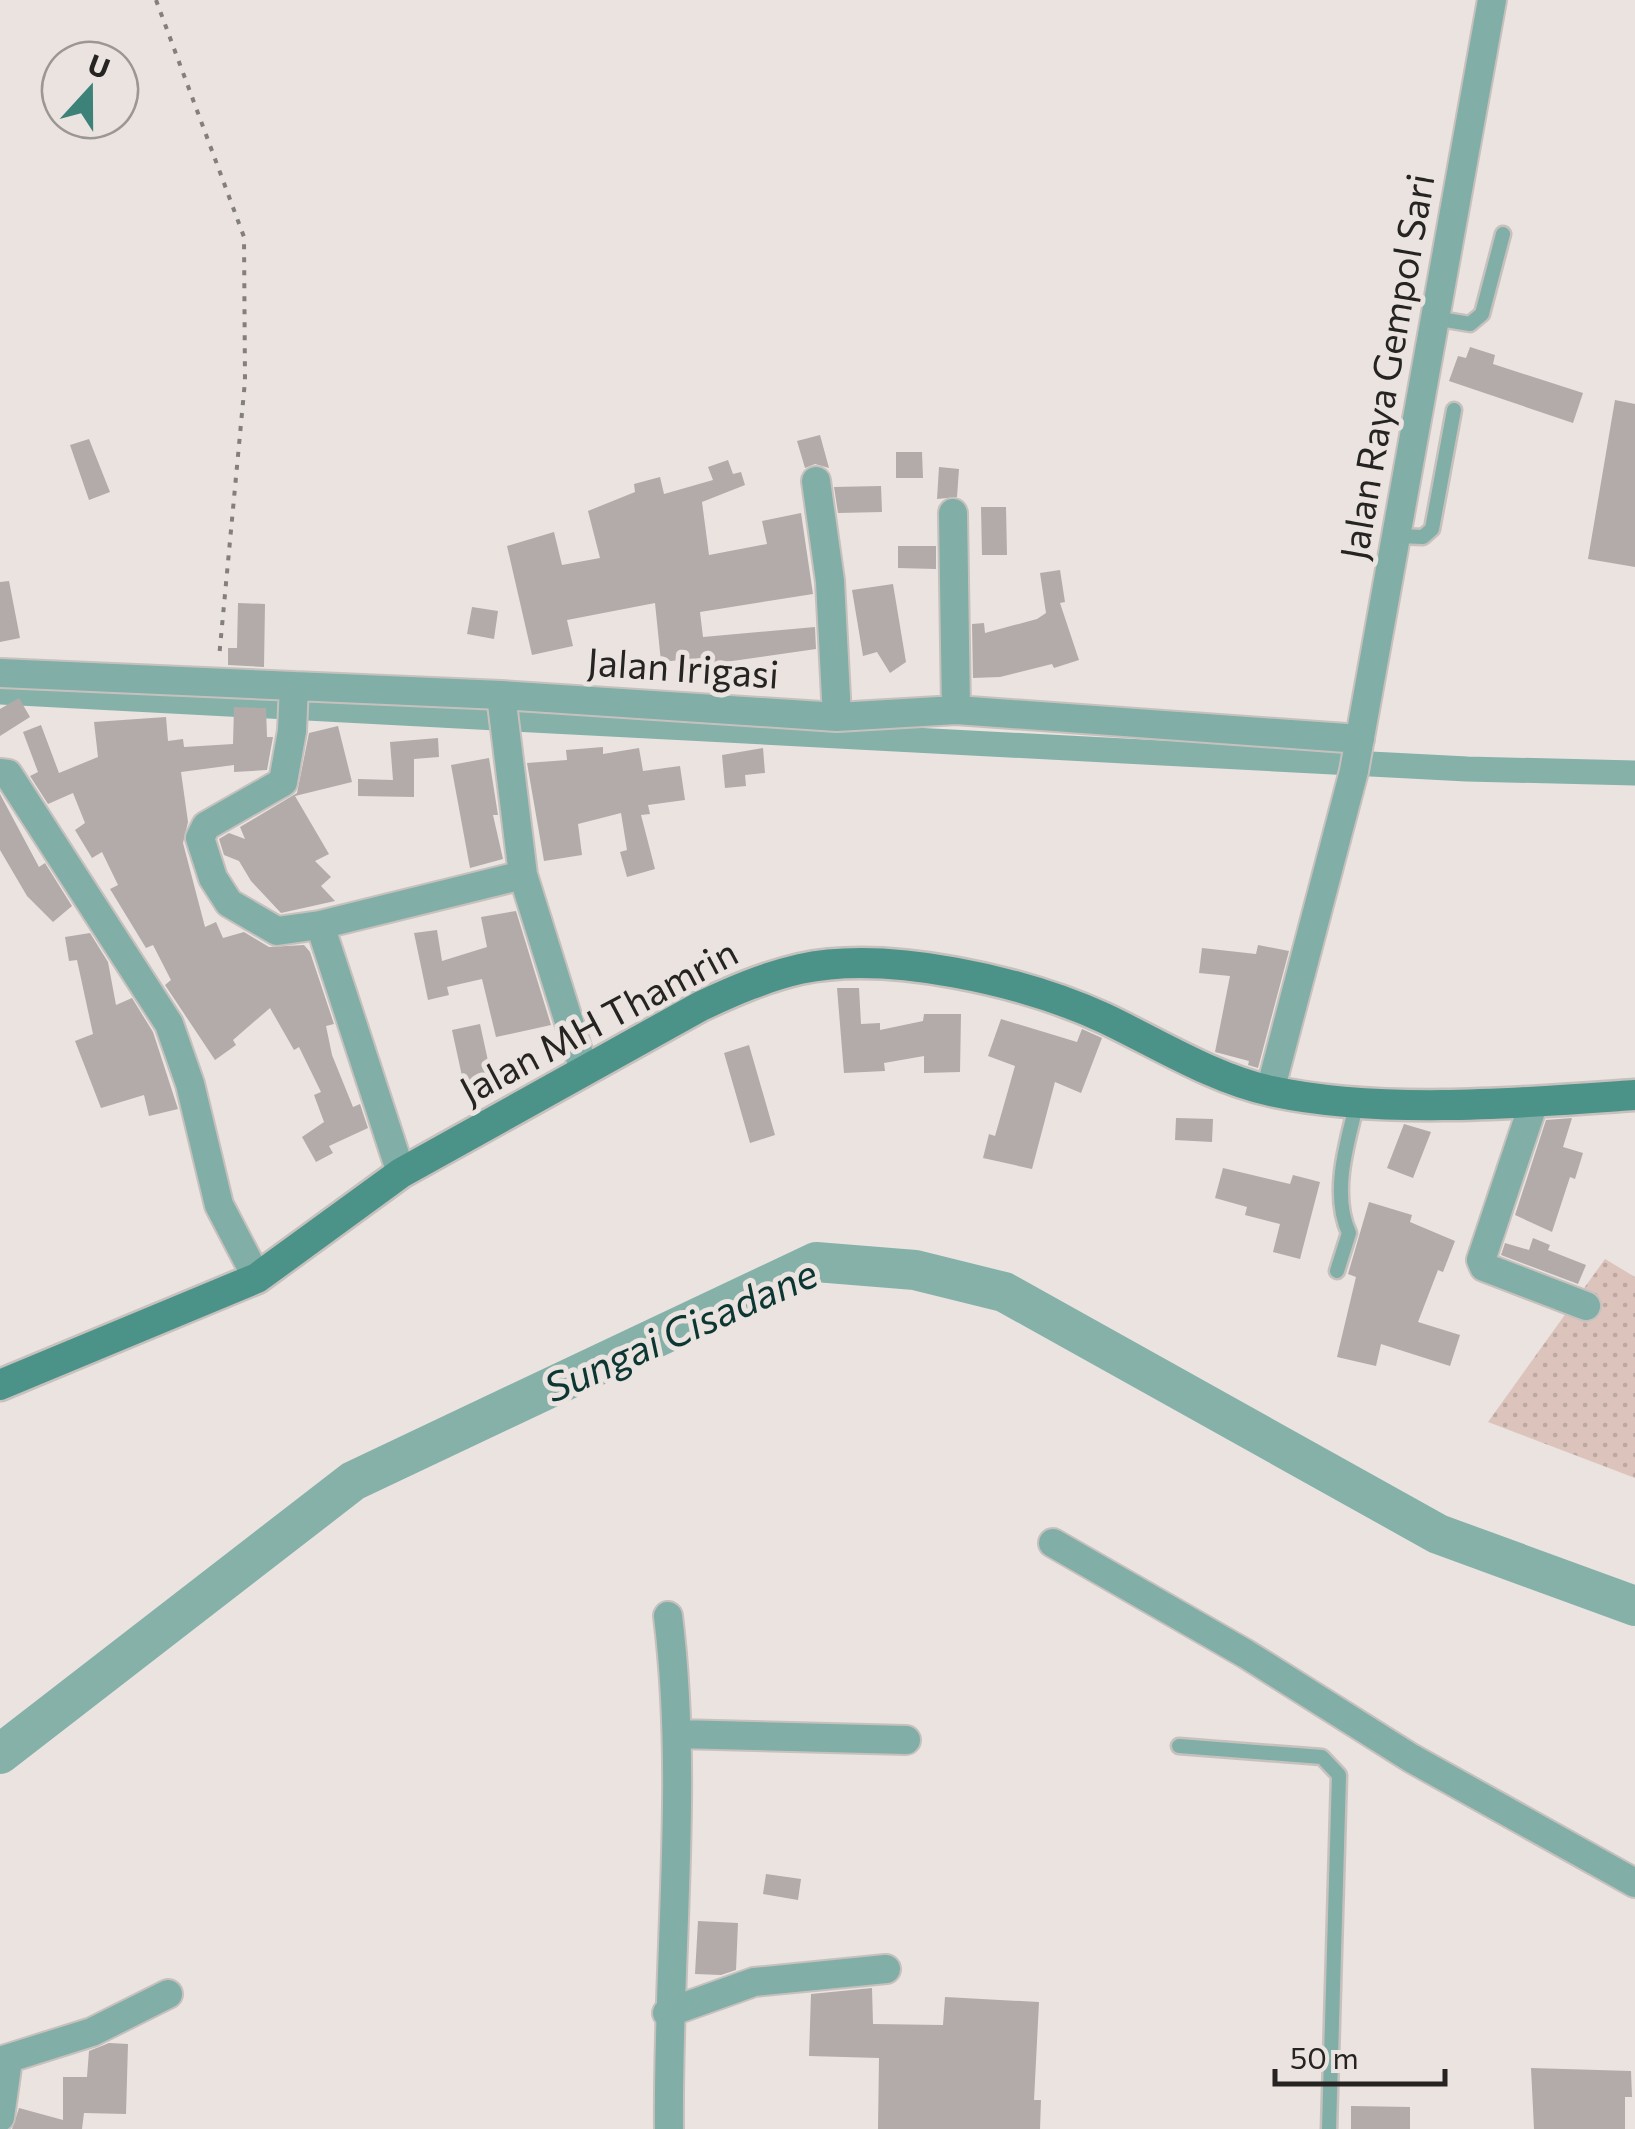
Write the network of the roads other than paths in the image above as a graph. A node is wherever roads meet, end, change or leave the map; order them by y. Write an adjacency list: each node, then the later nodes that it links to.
1 (1492, 0): 3 (street, Jalan Raya Gempol Sari)
2 (1502, 234): 3 (lane)
3 (1434, 318): 7 (street, Jalan Raya Gempol Sari)
4 (1454, 410): 7 (lane)
5 (816, 480): 12 (street)
6 (953, 513): 11 (street)
7 (1398, 536): 13 (street, Jalan Raya Gempol Sari)
8 (0, 673): 9 (street, Jalan Irigasi)
9 (293, 699): 10 (street, Jalan Irigasi); 16 (street)
10 (502, 706): 12 (street, Jalan Irigasi); 15 (street)
11 (956, 710): 12 (street, Jalan Irigasi); 13 (street, Jalan Irigasi)
12 (837, 718)
13 (1358, 752): 18 (street, Jalan Raya Gempol Sari)
14 (0, 772): 24 (street)
15 (522, 875): 16 (street); 17 (street)
16 (320, 925): 22 (street)
17 (584, 1070): 18 (street, Jalan MH Thamrin); 22 (street, Jalan MH Thamrin)
18 (1270, 1091): 20 (street, Jalan MH Thamrin)
19 (1635, 1096): 21 (street, Jalan MH Thamrin)
20 (1357, 1102): 21 (street, Jalan MH Thamrin); 23 (lane)
21 (1534, 1102): 25 (street)
22 (401, 1173): 24 (street, Jalan MH Thamrin)
23 (1338, 1270)
24 (258, 1278): 26 (street, Jalan MH Thamrin)
25 (1586, 1306)
26 (0, 1385)
27 (1053, 1543): 32 (street)
28 (668, 1616): 29 (street)
29 (678, 1734): 30 (street); 35 (street)
30 (906, 1740)
31 (1179, 1746): 39 (lane)
32 (1635, 1883)
33 (886, 1969): 35 (street)
34 (168, 1994): 36 (street)
35 (667, 2013): 38 (street)
36 (4, 2061): 37 (street)
37 (0, 2116)
38 (669, 2129)
39 (1329, 2129)

